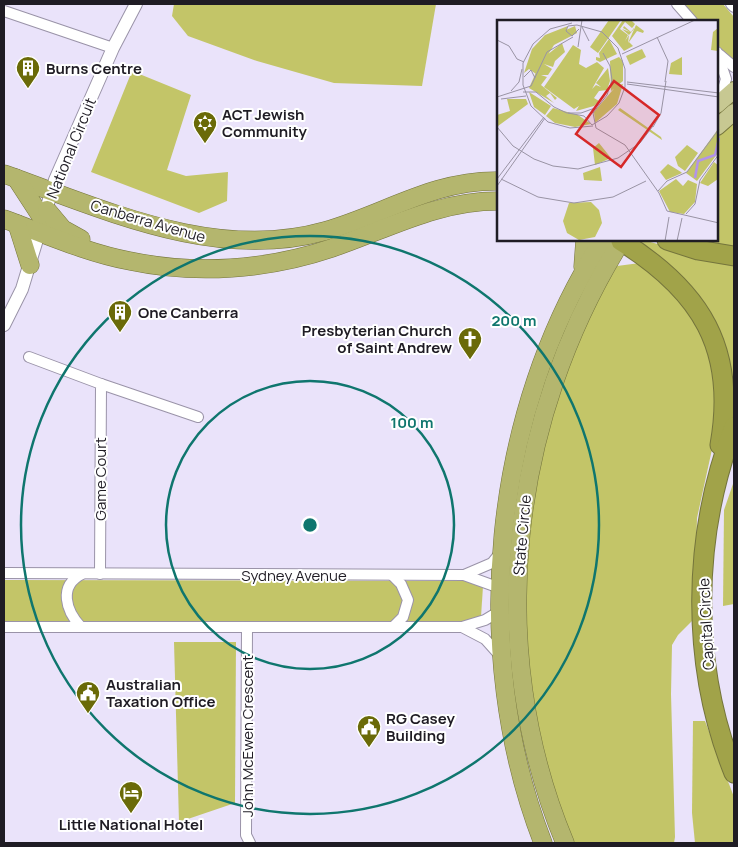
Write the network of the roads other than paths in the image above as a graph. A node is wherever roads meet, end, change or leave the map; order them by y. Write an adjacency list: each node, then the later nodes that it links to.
1 (136, 4): 7 (street, National Circuit)
2 (677, 4): 6 (street)
3 (731, 4): 4 (street)
4 (734, 8)
5 (4, 11): 7 (street)
6 (691, 20)
7 (113, 48): 18 (street, National Circuit)
8 (718, 53): 10 (street)
9 (718, 55): 12 (street)
10 (734, 67)
11 (734, 90): 13 (main road)
12 (718, 102)
13 (718, 104)
14 (734, 112): 15 (main road)
15 (718, 126)
16 (10, 176): 18 (highway, Canberra Avenue); 21 (highway)
17 (497, 181): 18 (highway, Canberra Avenue)
18 (52, 191): 21 (street, National Circuit)
19 (497, 201): 27 (highway)
20 (10, 221): 21 (highway); 29 (highway)
21 (44, 221): 27 (highway); 27 (highway); 29 (street, National Circuit)
22 (585, 241): 30 (highway)
23 (616, 241): 30 (highway, State Circle)
24 (617, 241): 34 (highway, State Circle)
25 (619, 241): 39 (highway)
26 (670, 241): 28 (highway)
27 (102, 253)
28 (734, 256)
29 (30, 266): 31 (street, National Circuit)
30 (582, 275): 32 (highway, State Circle)
31 (4, 325)
32 (547, 352): 34 (highway); 38 (highway, State Circle)
33 (29, 357): 35 (street)
34 (564, 357): 38 (highway, State Circle)
35 (101, 384): 36 (street); 43 (street, Game Court)
36 (198, 417)
37 (734, 427): 39 (highway)
38 (531, 428): 40 (highway, State Circle); 47 (highway, State Circle)
39 (719, 473): 55 (highway, Capital Circle)
40 (502, 548): 45 (street); 46 (highway, State Circle)
41 (4, 573): 42 (street, Sydney Avenue)
42 (83, 574): 43 (street, Sydney Avenue); 50 (street)
43 (100, 574): 44 (street, Sydney Avenue)
44 (392, 575): 45 (street, Sydney Avenue); 52 (street)
45 (464, 575): 46 (street, Sydney Avenue)
46 (500, 588): 47 (highway, Sydney Avenue); 48 (highway, State Circle)
47 (517, 598): 48 (highway); 58 (highway, State Circle)
48 (500, 611): 53 (street); 54 (highway, State Circle)
49 (4, 627): 50 (street)
50 (81, 627): 51 (street)
51 (248, 627): 52 (street); 56 (street, John McEwen Crescent)
52 (393, 627): 53 (street)
53 (462, 627): 54 (street)
54 (502, 659): 57 (highway, State Circle)
55 (734, 772)
56 (250, 843)
57 (544, 843)
58 (565, 843)

